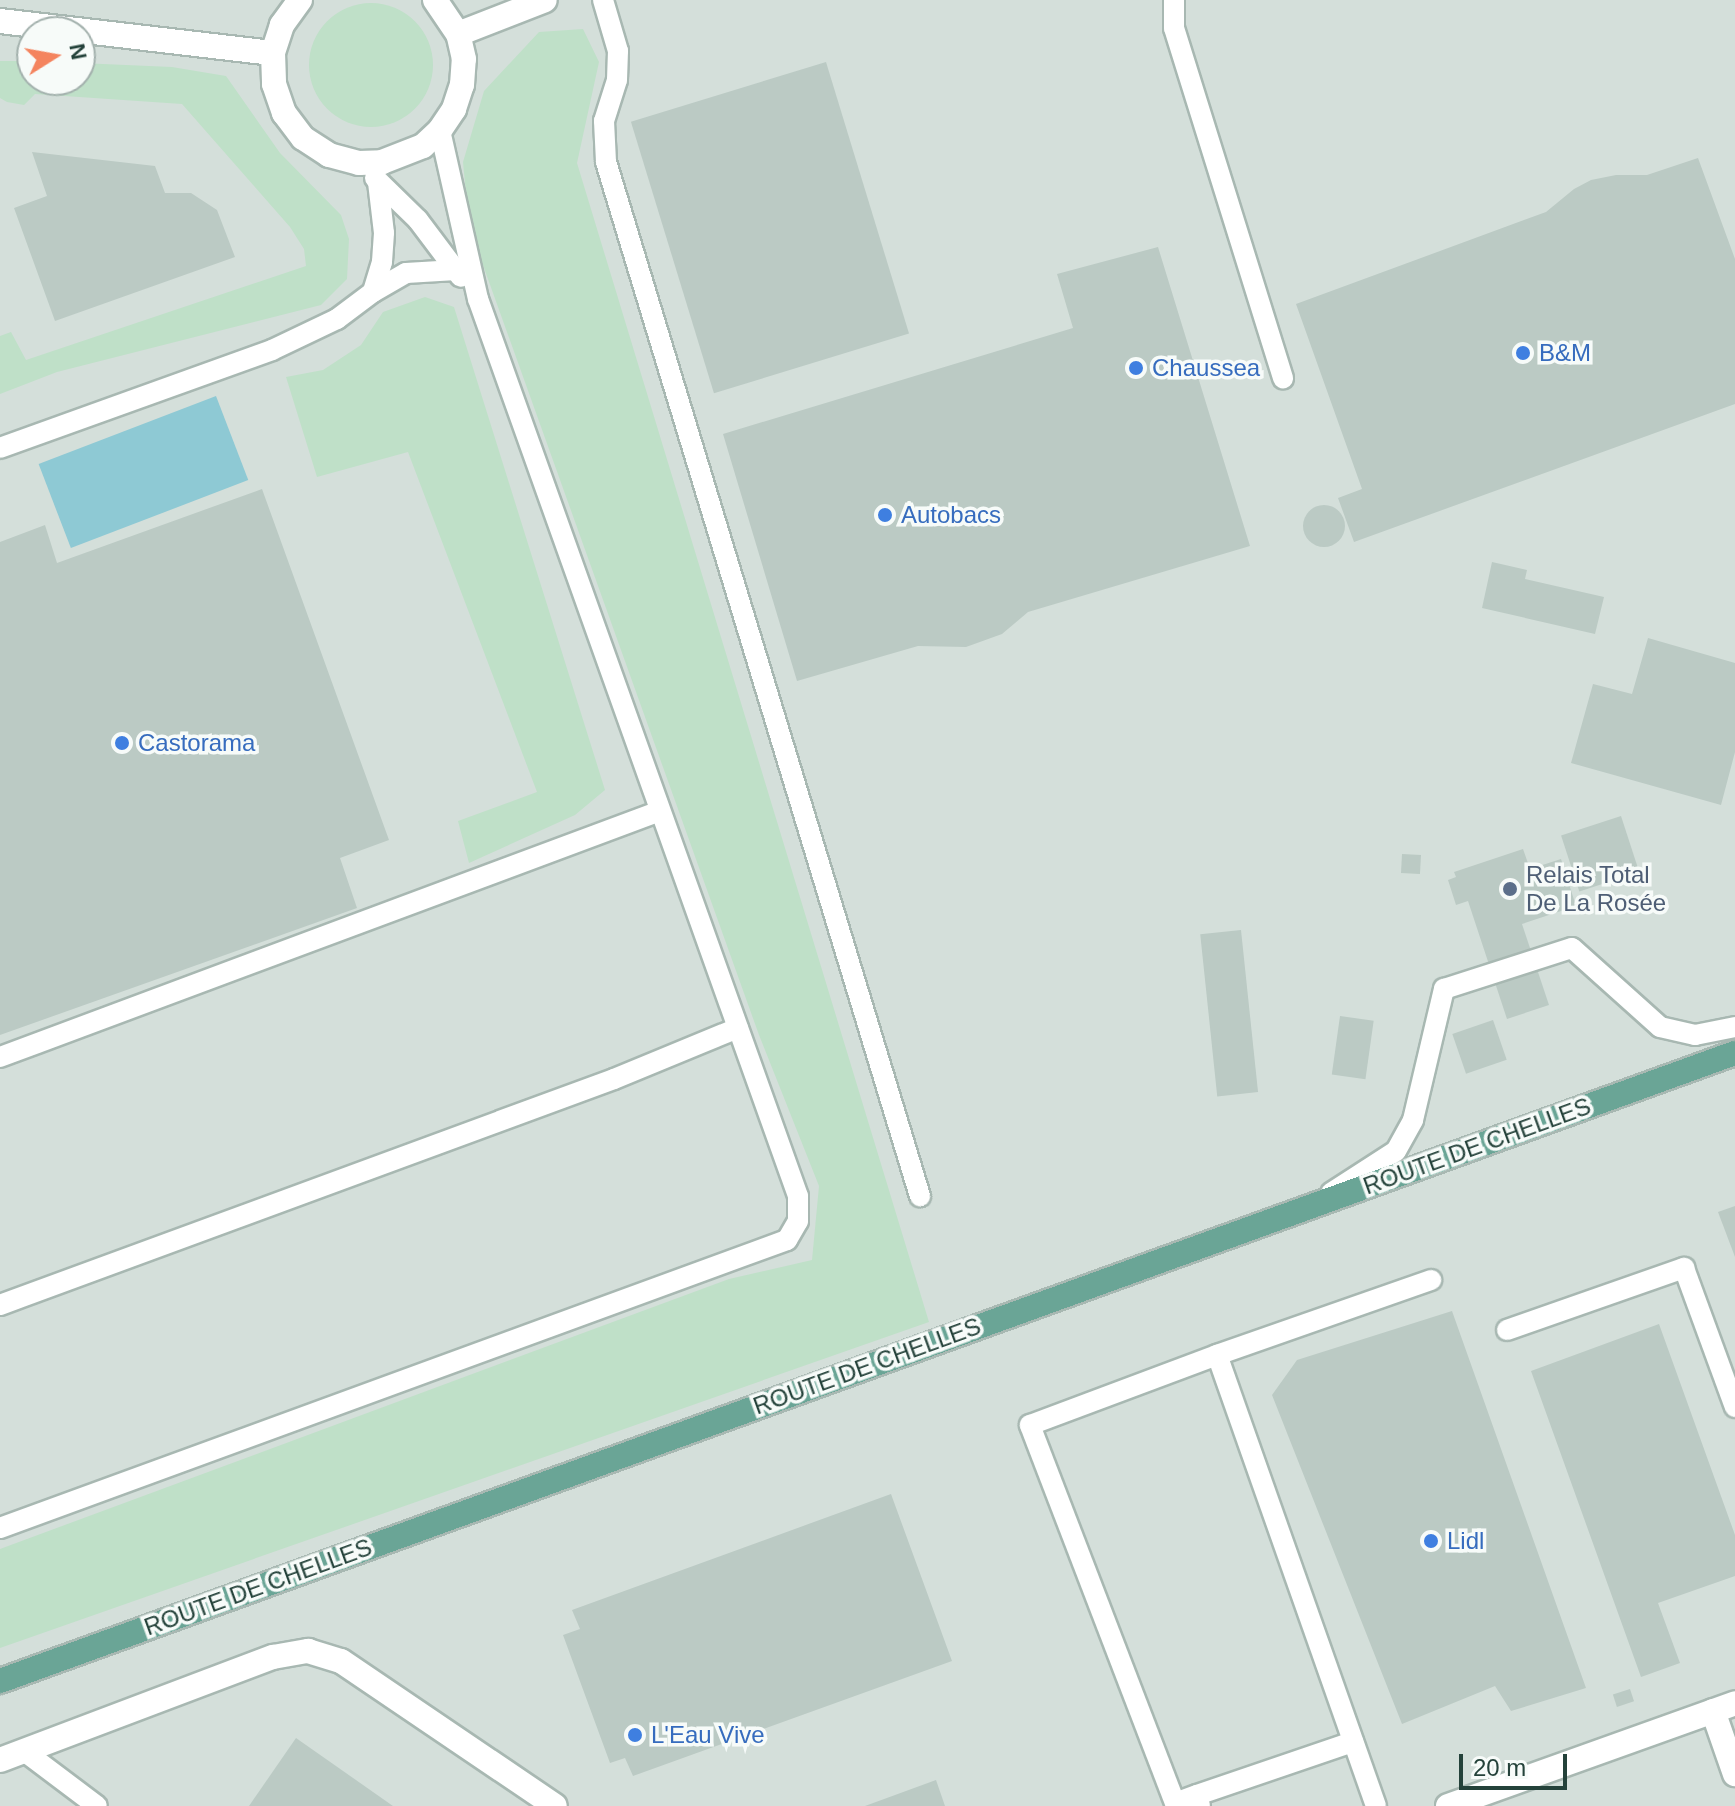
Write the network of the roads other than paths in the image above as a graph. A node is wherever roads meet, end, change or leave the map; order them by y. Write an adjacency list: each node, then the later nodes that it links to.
1 (300, 0): 8 (street)
2 (435, 0): 7 (street)
3 (545, 0): 7 (street)
4 (603, 0): 22 (lane)
5 (1174, 0): 15 (lane)
6 (0, 21): 8 (street)
7 (458, 34): 9 (street)
8 (273, 53): 10 (street)
9 (440, 130): 10 (street); 14 (lane)
10 (359, 163): 11 (lane)
11 (378, 182): 12 (lane); 13 (lane)
12 (456, 270): 13 (lane); 14 (lane)
13 (373, 292): 16 (lane)
14 (478, 299): 17 (lane)
15 (1283, 378)
16 (0, 448)
17 (660, 811): 19 (lane); 21 (lane)
18 (1735, 1027): 23 (lane)
19 (738, 1028): 25 (lane); 29 (lane)
20 (1735, 1053): 23 (main road, ROUTE DE CHELLES)
21 (0, 1057)
22 (920, 1196)
23 (1313, 1204): 30 (main road, ROUTE DE CHELLES)
24 (1431, 1280): 27 (lane)
25 (0, 1305)
26 (1507, 1330): 28 (lane)
27 (1217, 1355): 32 (lane); 36 (lane)
28 (1735, 1407)
29 (0, 1528)
30 (0, 1681)
31 (1724, 1707): 35 (street); 40 (street)
32 (1353, 1742): 36 (lane); 39 (lane)
33 (24, 1751): 34 (street); 37 (lane); 38 (street)
34 (0, 1760)
35 (1735, 1774)
36 (1199, 1801)
37 (97, 1806)
38 (555, 1806)
39 (1376, 1806)
40 (1448, 1806)

